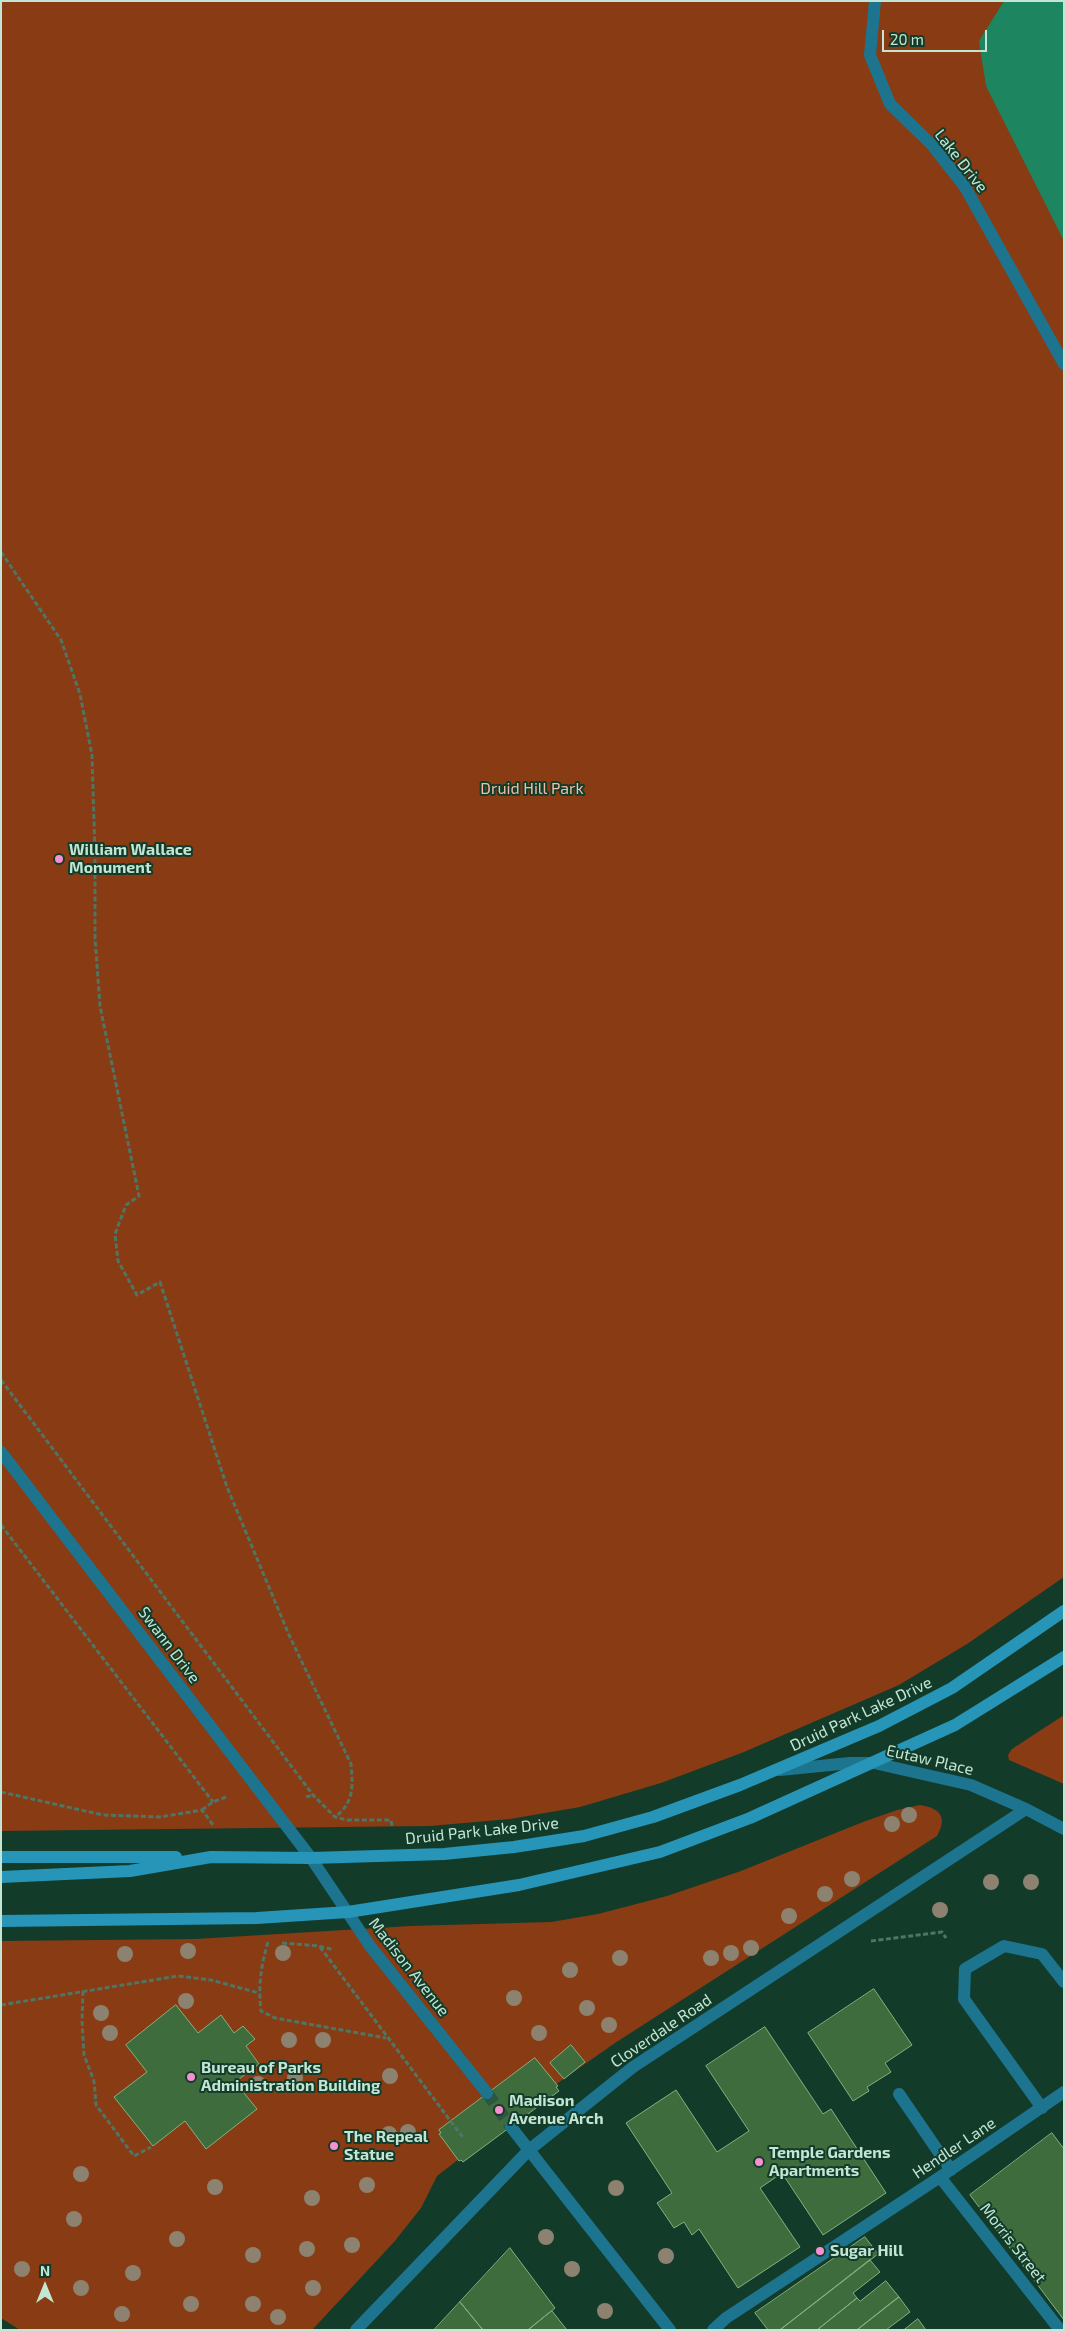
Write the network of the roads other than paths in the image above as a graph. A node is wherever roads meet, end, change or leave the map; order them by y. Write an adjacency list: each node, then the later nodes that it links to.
1 (875, 1): 2 (street, Lake Drive)
2 (1064, 364)
3 (1, 1452): 12 (street, Swann Drive)
4 (1064, 1611): 7 (main road, Druid Park Lake Drive)
5 (1064, 1657): 6 (main road)
6 (874, 1763): 7 (street, Eutaw Place); 8 (street, Eutaw Place); 14 (main road)
7 (780, 1770): 12 (main road, Druid Park Lake Drive)
8 (1026, 1809): 9 (street, Eutaw Place); 22 (street, Cloverdale Road)
9 (1064, 1829)
10 (1, 1857): 11 (main road)
11 (211, 1857): 12 (main road, Druid Park Lake Drive); 13 (main road, Druid Park Lake Drive)
12 (311, 1858): 14 (street, Madison Avenue)
13 (1, 1877)
14 (348, 1912): 15 (main road); 18 (street, Madison Avenue)
15 (1, 1921)
16 (1064, 1982): 20 (street)
17 (1064, 2092): 20 (street, Hendler Lane)
18 (487, 2093)
19 (899, 2094): 23 (street)
20 (1042, 2108): 23 (street, Hendler Lane)
21 (511, 2127): 22 (street)
22 (529, 2150): 25 (street, Cloverdale Road); 26 (street)
23 (951, 2170): 24 (street, Hendler Lane)
24 (940, 2177): 27 (street, Hendler Lane); 28 (street, Morris Street)
25 (356, 2330)
26 (670, 2330)
27 (714, 2330)
28 (1060, 2330)

